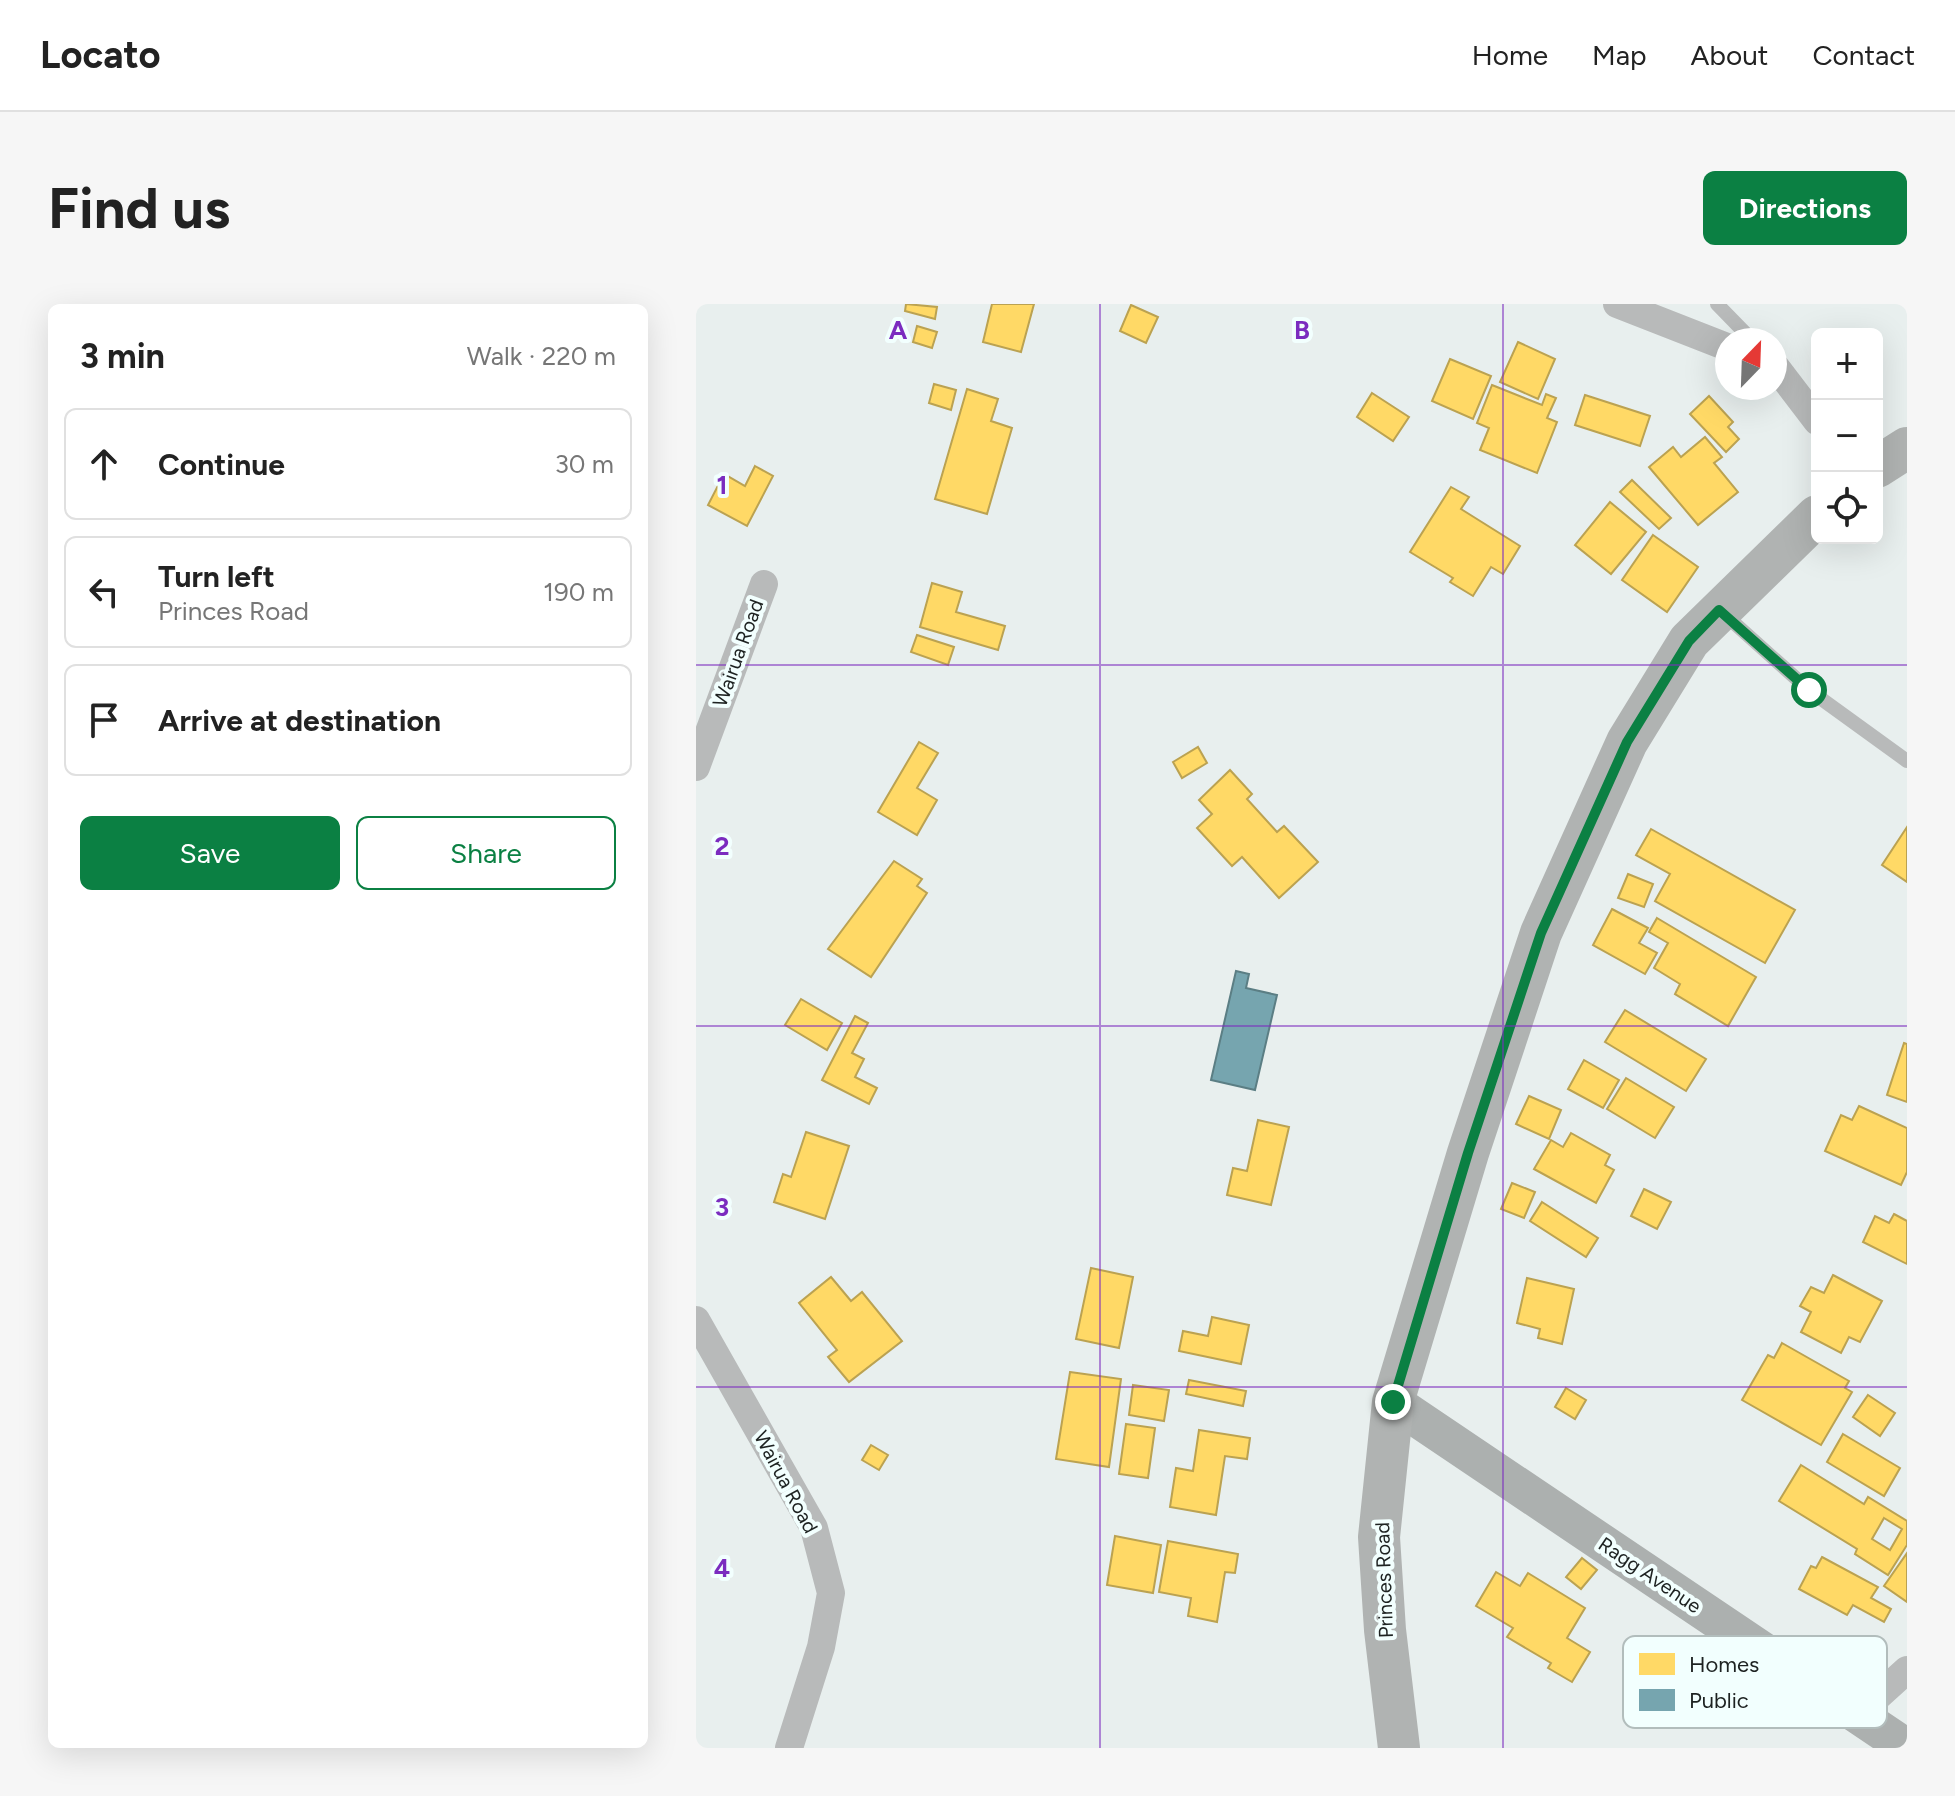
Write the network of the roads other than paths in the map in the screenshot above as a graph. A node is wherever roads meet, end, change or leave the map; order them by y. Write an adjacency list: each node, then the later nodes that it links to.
1 (1617, 304): 4 (street)
2 (1717, 304): 3 (lane)
3 (1740, 328)
4 (1715, 342)
5 (1787, 380): 6 (street)
6 (1811, 413)
7 (1907, 448): 8 (main road)
8 (1883, 463)
9 (1811, 522): 11 (main road, Princes Road)
10 (764, 584): 13 (street, Wairua Road)
11 (1719, 610): 12 (lane); 15 (main road, Princes Road)
12 (1907, 761)
13 (696, 767)
14 (696, 1320): 20 (street, Wairua Road)
15 (1393, 1402): 16 (main road, Ragg Avenue); 21 (main road, Princes Road)
16 (1740, 1636)
17 (1907, 1670): 18 (street)
18 (1887, 1688)
19 (1877, 1728): 22 (main road, Ragg Avenue)
20 (789, 1748)
21 (1399, 1748)
22 (1907, 1748)

